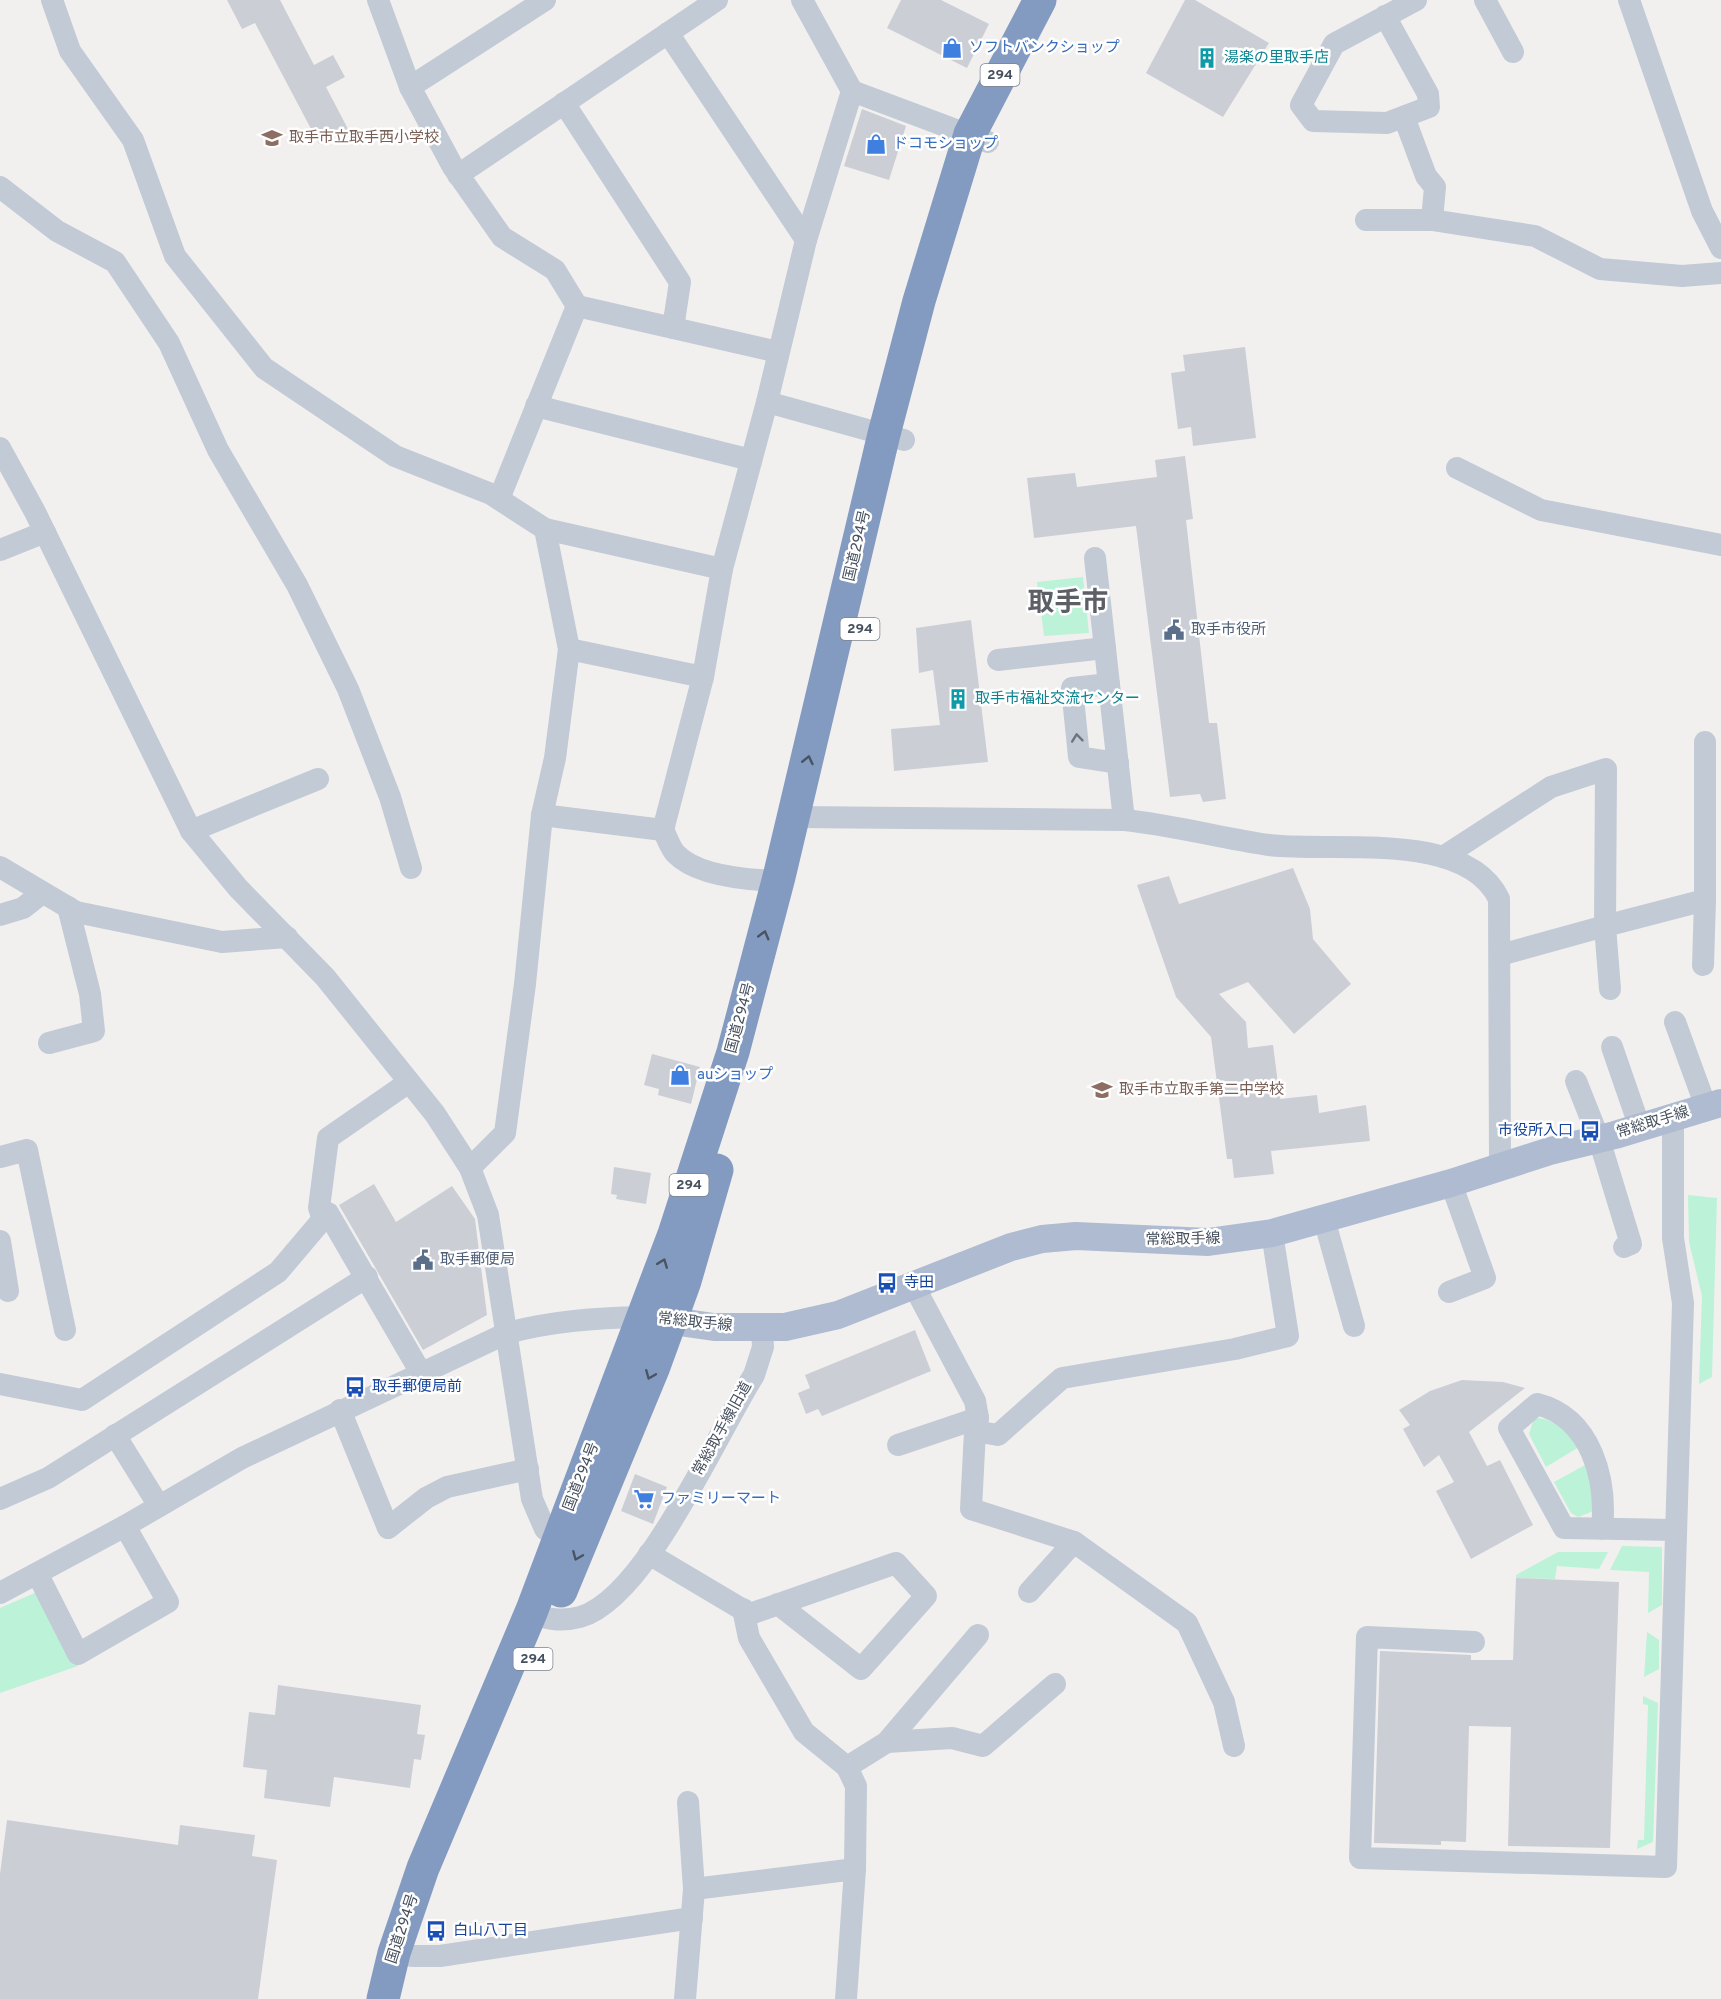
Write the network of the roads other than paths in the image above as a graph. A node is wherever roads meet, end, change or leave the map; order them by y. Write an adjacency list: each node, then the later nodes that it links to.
1 (52, 0): 34 (street)
2 (378, 0): 13 (street)
3 (545, 0): 13 (street)
4 (717, 0): 11 (street)
5 (1416, 0): 10 (street)
6 (1485, 0): 12 (street)
7 (1629, 0): 23 (street)
8 (809, 2): 14 (street)
9 (1036, 9): 17 (highway, 国道294号 / 294)
10 (1385, 16): 16 (street); 16 (street)
11 (668, 33): 15 (street); 22 (street)
12 (1513, 52)
13 (410, 87): 18 (street)
14 (852, 91): 17 (street); 22 (street)
15 (564, 103): 18 (street); 26 (street)
16 (1404, 117): 21 (street)
17 (979, 138): 30 (highway, 国道294号 / 294)
18 (458, 175): 25 (street)
19 (0, 187): 56 (street)
20 (1366, 220): 21 (street)
21 (1432, 220): 24 (street)
22 (806, 240): 27 (street)
23 (1721, 248)
24 (1721, 273)
25 (577, 306): 26 (street); 29 (street)
26 (673, 328): 27 (street)
27 (778, 352): 28 (street)
28 (767, 402): 30 (street); 32 (street)
29 (536, 406): 32 (street); 34 (street)
30 (894, 437): 50 (highway, 国道294号 / 294)
31 (0, 448): 36 (street)
32 (751, 460): 40 (street)
33 (1457, 468): 37 (street)
34 (499, 499): 35 (street)
35 (544, 529): 40 (street); 42 (street)
36 (45, 532): 38 (street); 53 (street)
37 (1721, 545)
38 (0, 550)
39 (1095, 558): 41 (street)
40 (722, 569): 44 (street)
41 (1105, 648): 43 (street); 45 (street)
42 (569, 649): 44 (street); 49 (street)
43 (998, 660)
44 (703, 677): 52 (street)
45 (1109, 684): 47 (street); 47 (street, one-way to 45)
46 (1705, 742): 59 (street)
47 (1118, 763): 51 (street)
48 (318, 779): 53 (street)
49 (542, 815): 52 (street); 78 (street)
50 (806, 818): 51 (street); 57 (highway, 国道294号 / 294); 89 (highway, 国道294号 / 294)
51 (1125, 820): 54 (street)
52 (663, 830): 57 (street)
53 (191, 831): 63 (street)
54 (1443, 857): 62 (street); 64 (street)
55 (0, 867): 58 (street)
56 (411, 868)
57 (778, 881): 89 (highway, 国道294号 / 294, one-way to 57)
58 (42, 892): 60 (street); 61 (street)
59 (1705, 900): 62 (street); 65 (street)
60 (68, 907): 63 (street); 68 (street)
61 (0, 915)
62 (1605, 926): 64 (street); 66 (street)
63 (287, 937): 71 (street)
64 (1500, 955): 77 (street)
65 (1703, 965)
66 (1610, 989)
67 (1675, 1022): 72 (street)
68 (49, 1043)
69 (1612, 1047): 74 (street)
70 (1576, 1081): 75 (street)
71 (409, 1082): 78 (street); 80 (street)
72 (1713, 1105): 73 (main road, 常総取手線)
73 (1673, 1118): 74 (main road, 常総取手線); 105 (street)
74 (1640, 1128): 75 (main road, 常総取手線)
75 (1599, 1140): 77 (main road, 常総取手線); 84 (street)
76 (0, 1156): 92 (street)
77 (1500, 1167): 79 (main road, 常総取手線)
78 (470, 1168): 93 (street)
79 (1451, 1183): 81 (main road, 常総取手線); 88 (street)
80 (323, 1219): 85 (street); 95 (street)
81 (1324, 1219): 82 (main road, 常総取手線); 90 (street)
82 (1272, 1233): 86 (main road, 常総取手線); 97 (street)
83 (0, 1241): 87 (street)
84 (1624, 1246)
85 (367, 1277): 94 (street); 98 (street)
86 (914, 1286): 91 (main road, 常総取手線); 97 (street)
87 (8, 1291)
88 (1449, 1292)
89 (657, 1319): 91 (main road, 常総取手線); 93 (street); 106 (highway, 国道294号 / 294); 114 (highway, 国道294号 / 294, one-way to 114)
90 (1354, 1326)
91 (762, 1329): 108 (street, 常総取手線旧道)
92 (65, 1330)
93 (507, 1333): 94 (street); 100 (street)
94 (421, 1373): 96 (street)
95 (0, 1384)
96 (340, 1410): 100 (street); 102 (street)
97 (976, 1424): 99 (street); 107 (street)
98 (115, 1435): 101 (street); 102 (street)
99 (898, 1445)
100 (528, 1469): 106 (street)
101 (0, 1499)
102 (159, 1506): 103 (street)
103 (125, 1526): 109 (street); 109 (street)
104 (1602, 1529): 104 (street); 105 (street)
105 (1675, 1530): 116 (street)
106 (559, 1539): 114 (highway, 国道294号 / 294)
107 (1074, 1542): 110 (street); 119 (street)
108 (649, 1554): 113 (street); 114 (street, 常総取手線旧道)
109 (38, 1575): 111 (street)
110 (1029, 1592)
111 (0, 1593)
112 (778, 1604): 112 (street); 113 (street)
113 (743, 1609): 120 (street)
114 (540, 1616): 125 (highway, 国道294号 / 294); 126 (highway, 国道294号 / 294)
115 (978, 1635): 118 (street)
116 (1474, 1642)
117 (1055, 1684): 118 (street)
118 (887, 1742): 120 (street)
119 (1234, 1746)
120 (847, 1767): 122 (street)
121 (688, 1802): 123 (street)
122 (855, 1869): 123 (street); 129 (street)
123 (694, 1888): 124 (street)
124 (692, 1918): 125 (street); 128 (street)
125 (412, 1956): 127 (highway, 国道294号 / 294)
126 (383, 1999)
127 (402, 1999)
128 (685, 1999)
129 (846, 1999)

